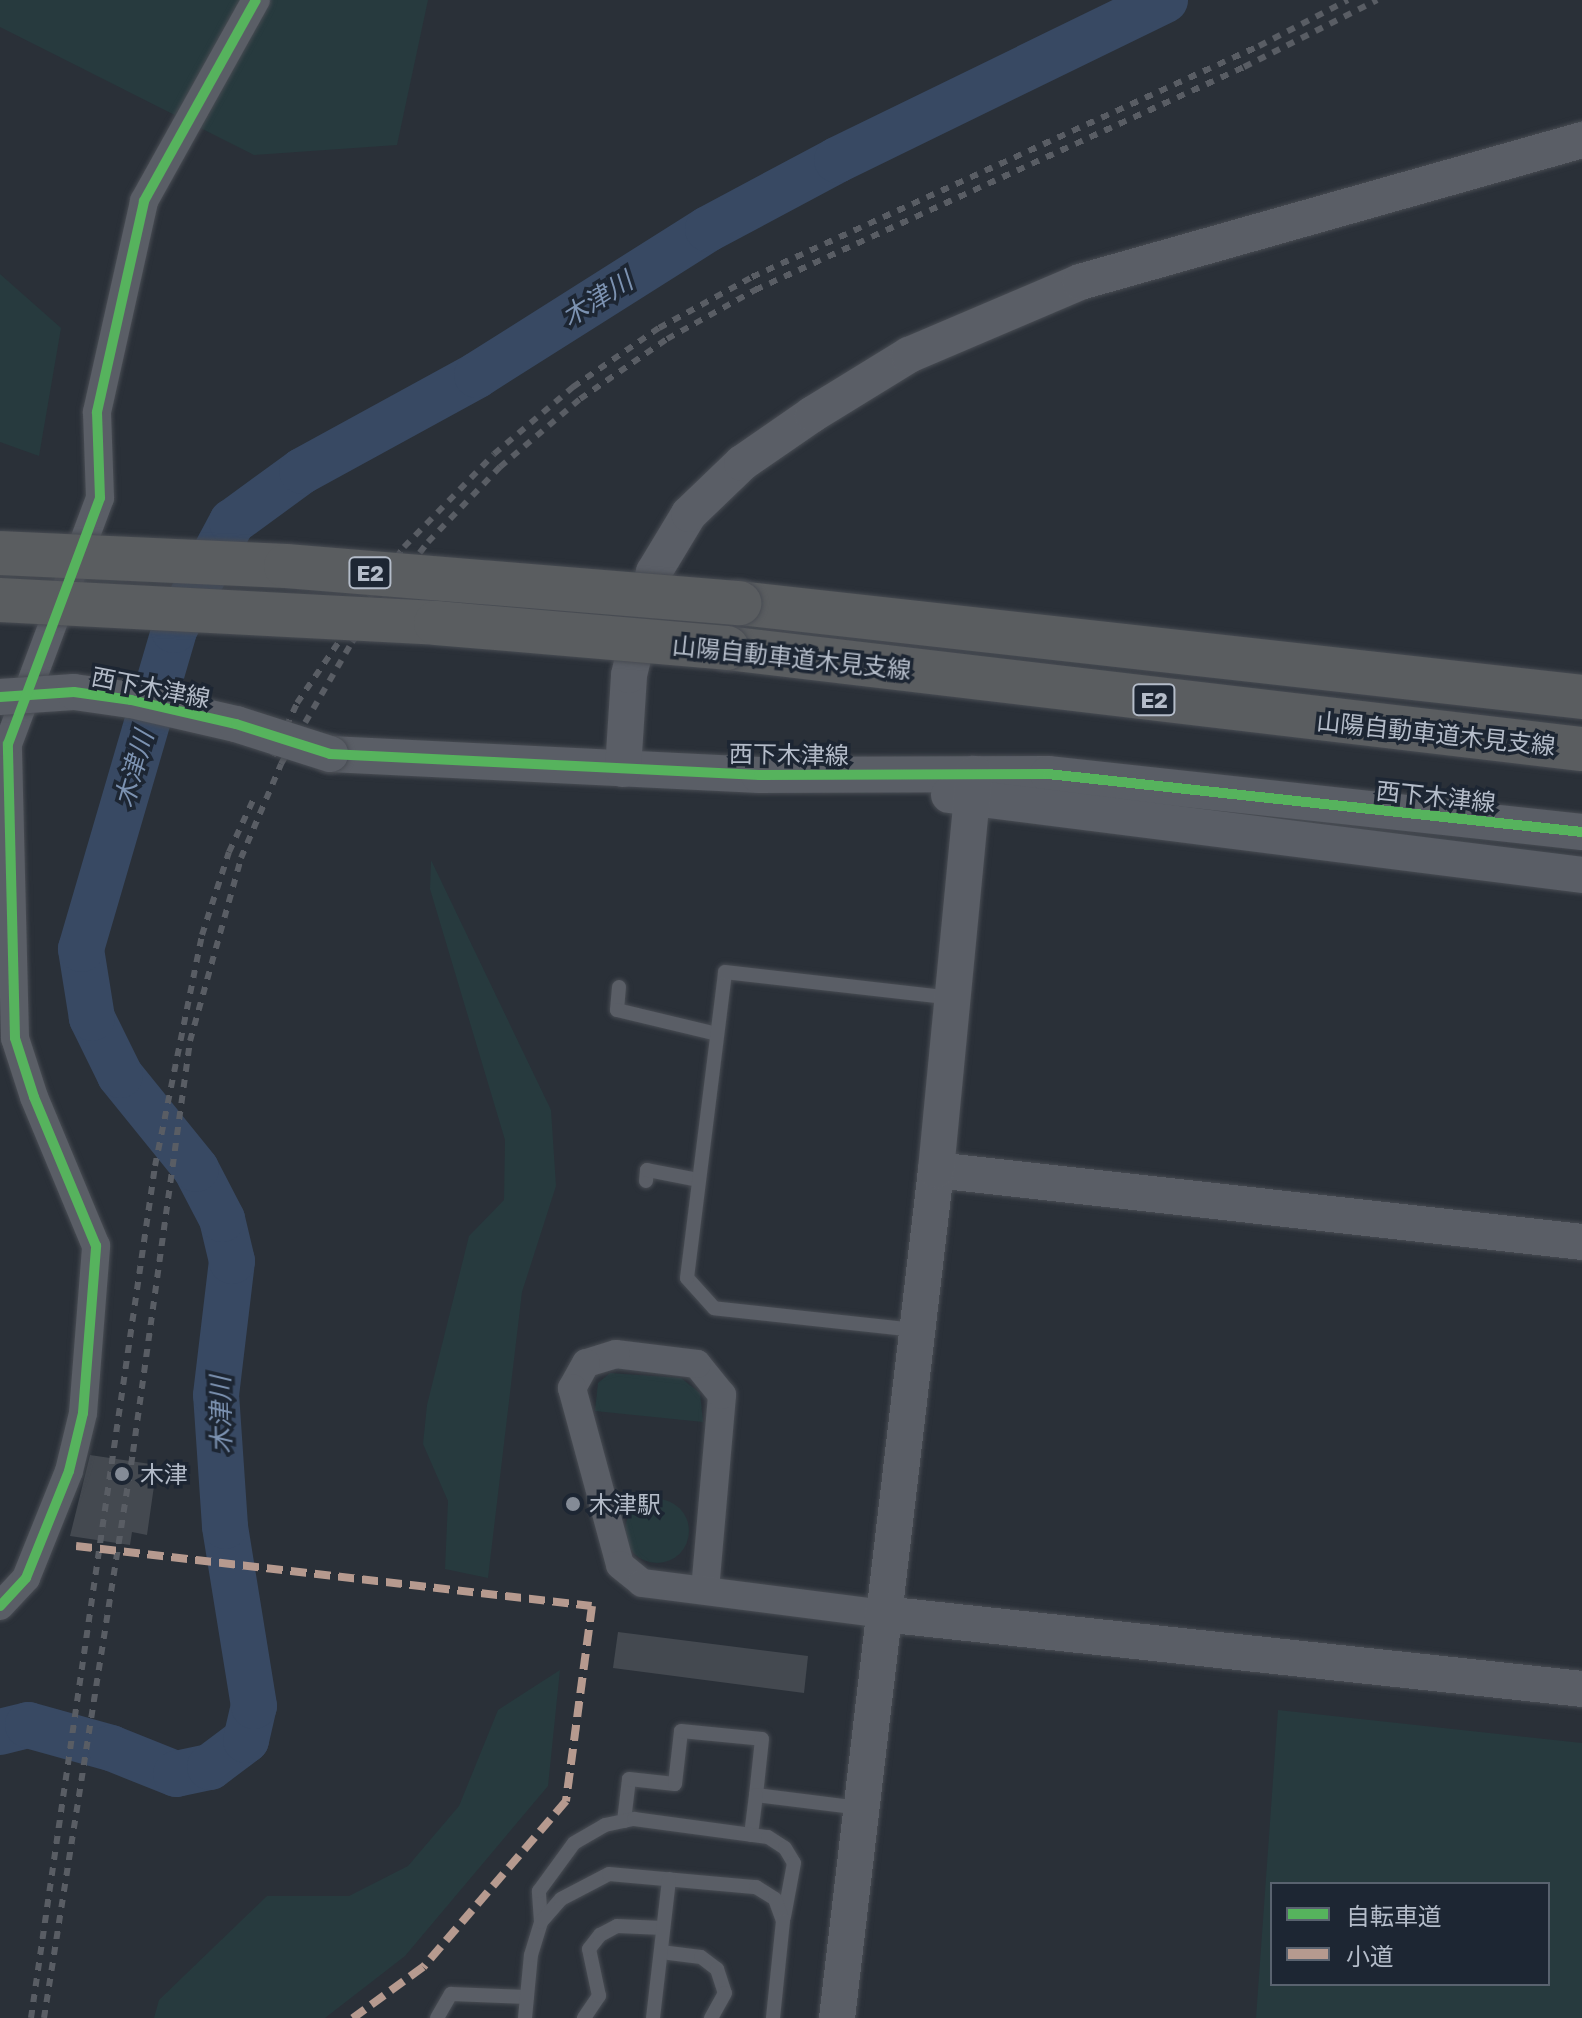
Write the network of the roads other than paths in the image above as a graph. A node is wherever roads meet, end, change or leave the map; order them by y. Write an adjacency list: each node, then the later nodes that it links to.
1 (256, 0): 21 (street)
2 (1582, 140): 8 (street)
3 (0, 553): 6 (highway, 山陽自動車道木見支線 / E2, bridge)
4 (0, 600): 7 (highway, 山陽自動車道木見支線 / E2, bridge)
5 (0, 697): 8 (street, 西下木津線, bridge)
6 (1582, 697)
7 (1582, 749)
8 (623, 769): 9 (street, 西下木津線)
9 (972, 786): 10 (street, 西下木津線); 11 (street, 西下木津線); 13 (street)
10 (1582, 832)
11 (1582, 875)
12 (619, 987): 14 (lane)
13 (952, 998): 14 (lane); 15 (street)
14 (717, 1034): 16 (lane)
15 (936, 1170): 18 (street); 19 (street)
16 (699, 1180): 17 (lane); 19 (lane)
17 (646, 1181)
18 (1582, 1242)
19 (915, 1330): 22 (street)
20 (705, 1590): 20 (street); 22 (street)
21 (0, 1606)
22 (883, 1614): 23 (street); 25 (street)
23 (1582, 1689)
24 (756, 1795): 25 (lane); 26 (lane); 27 (lane)
25 (861, 1808): 40 (street)
26 (624, 1821): 27 (lane); 30 (lane)
27 (751, 1835): 29 (lane)
28 (669, 1879): 29 (lane); 30 (lane); 31 (lane)
29 (783, 1921): 39 (lane)
30 (541, 1922): 33 (lane)
31 (663, 1928): 32 (lane); 36 (lane)
32 (661, 1952): 37 (lane); 38 (lane)
33 (527, 1997): 34 (lane); 35 (lane)
34 (437, 2018)
35 (525, 2018)
36 (584, 2018)
37 (653, 2018)
38 (711, 2018)
39 (773, 2018)
40 (837, 2018)

